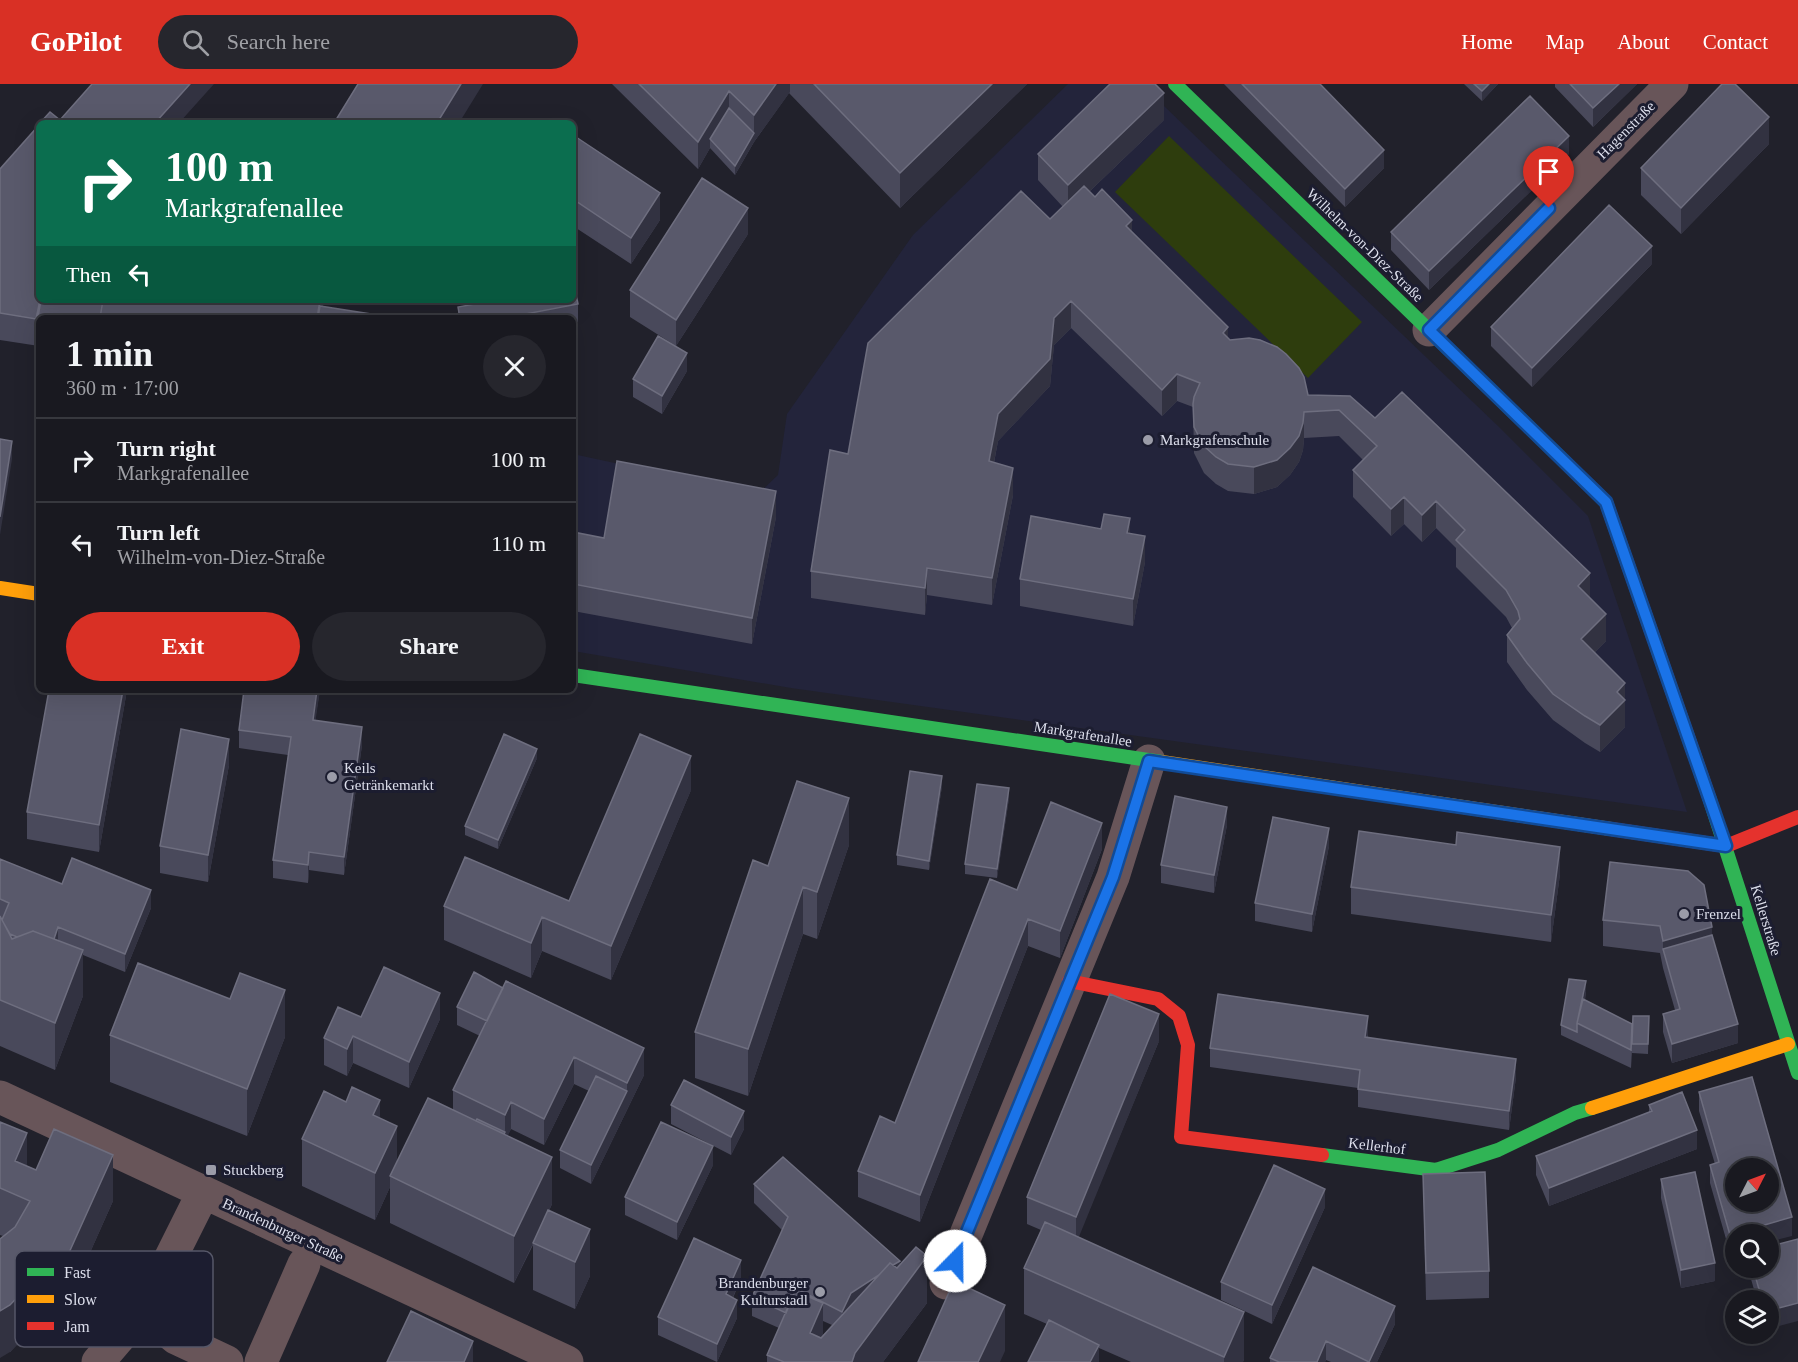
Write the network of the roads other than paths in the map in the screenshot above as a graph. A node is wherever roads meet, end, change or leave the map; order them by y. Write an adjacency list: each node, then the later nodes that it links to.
1 (1175, 84): 3 (street, Wilhelm-von-Diez-Straße)
2 (1672, 84): 3 (street, Hagenstraße)
3 (1429, 330): 9 (street, Wilhelm-von-Diez-Straße)
4 (0, 588): 5 (street)
5 (36, 594)
6 (576, 675): 7 (street, Markgrafenallee)
7 (1149, 761): 9 (street, Markgrafenallee); 10 (street)
8 (1798, 817): 9 (street)
9 (1726, 846): 11 (street, Kellerstraße)
10 (1069, 981): 11 (street, Kellerhof); 19 (street)
11 (1788, 1044): 12 (street, Kellerstraße)
12 (1798, 1073)
13 (0, 1097): 14 (street, Brandenburger Straße)
14 (203, 1193): 16 (street); 25 (street, Brandenburger Straße)
15 (204, 1228): 17 (street)
16 (174, 1251)
17 (191, 1251)
18 (304, 1264): 24 (street)
19 (946, 1282)
20 (111, 1347): 22 (street)
21 (200, 1347): 23 (street)
22 (98, 1362)
23 (227, 1362)
24 (261, 1362)
25 (567, 1362)

